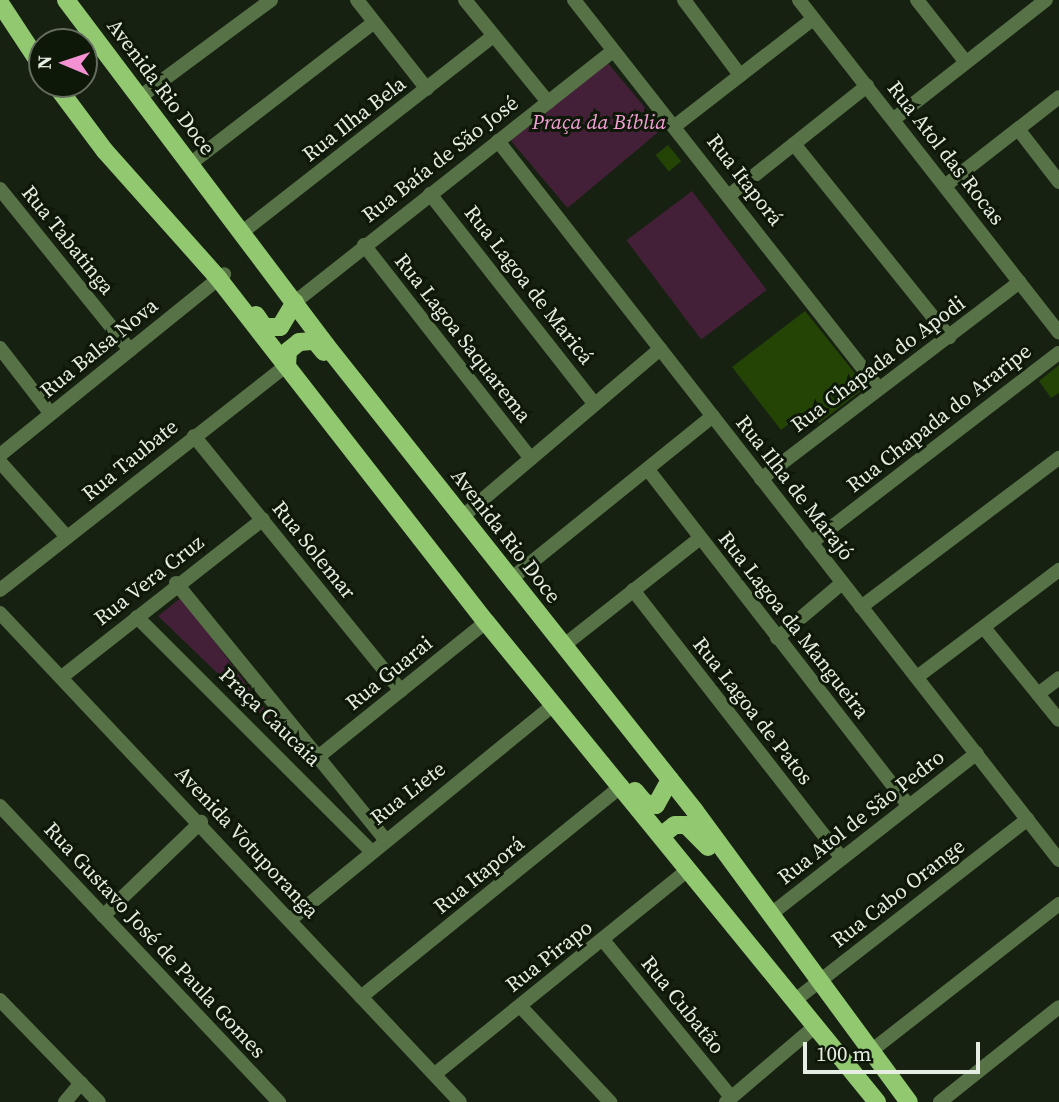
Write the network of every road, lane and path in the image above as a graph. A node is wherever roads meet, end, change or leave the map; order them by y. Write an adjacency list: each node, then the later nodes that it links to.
1 (66, 0): 23 (main road, Avenida Rio Doce)
2 (271, 0): 11 (street)
3 (358, 0): 15 (street)
4 (465, 0): 16 (street)
5 (574, 0): 18 (street, Rua Itaporá)
6 (684, 0): 20 (street)
7 (799, 0): 13 (street, Rua Atol das Rocas)
8 (917, 0): 19 (street)
9 (1046, 0): 12 (street)
10 (0, 3): 14 (main road)
11 (252, 5): 23 (street)
12 (1029, 5): 19 (street)
13 (813, 19): 20 (street); 21 (street, Rua Atol das Rocas)
14 (3, 22): 17 (main road)
15 (373, 23): 22 (street); 32 (street)
16 (493, 36): 22 (street, Rua Ilha Bela); 26 (street)
17 (28, 51)
18 (613, 51): 26 (street, Rua Baía de São José); 28 (street, Rua Itaporá)
19 (965, 61): 27 (street)
20 (740, 75): 28 (street)
21 (867, 86): 27 (street, Rua Atol das Rocas); 31 (street)
22 (427, 89): 38 (street, Rua Ilha Bela)
23 (140, 97): 32 (main road, Avenida Rio Doce)
24 (1059, 97): 29 (street)
25 (67, 98): 40 (main road)
26 (548, 102): 30 (street, Rua Baía de São José)
27 (894, 119): 34 (street, Rua Atol das Rocas)
28 (675, 126): 37 (street, Rua Itaporá)
29 (1018, 129): 33 (street); 34 (street)
30 (498, 141): 36 (street, Rua Baía de São José); 46 (street, Rua Ilha de Marajó)
31 (794, 144): 37 (street); 44 (street)
32 (190, 164): 38 (main road, Avenida Rio Doce)
33 (1059, 182)
34 (946, 185): 41 (street, Rua Atol das Rocas)
35 (0, 189): 47 (street, Rua Tabatinga)
36 (430, 194): 39 (street, Rua Baía de São José); 51 (street, Rua Lagoa de Maricá)
37 (731, 194): 50 (street, Rua Itaporá)
38 (241, 233): 42 (main road, Avenida Rio Doce)
39 (364, 245): 42 (street, Rua Baía de São José); 57 (street, Rua Lagoa Saquarema)
40 (221, 276): 42 (main road); 47 (street, Rua Balsa Nova); 49 (main road)
41 (1020, 282): 43 (street, Rua Atol das Rocas); 44 (street, Rua Chapada do Apodi)
42 (295, 302): 54 (main road, Avenida Rio Doce)
43 (1059, 333)
44 (949, 337): 50 (street, Rua Chapada do Apodi)
45 (0, 348): 52 (street)
46 (660, 349): 51 (street); 53 (street, Rua Ilha de Marajó)
47 (130, 350): 52 (street, Rua Balsa Nova)
48 (1059, 353): 66 (street, Rua Chapada do Araripe)
49 (286, 365): 54 (main road); 55 (street, Rua Taubate); 76 (main road)
50 (879, 389): 61 (street, Rua Chapada do Apodi)
51 (594, 403): 57 (street)
52 (51, 414): 56 (street, Rua Balsa Nova)
53 (713, 416): 60 (street); 61 (street, Rua Ilha de Marajó)
54 (389, 424): 62 (main road, Avenida Rio Doce)
55 (194, 436): 63 (street, Rua Solemar); 64 (street, Rua Taubate)
56 (0, 455)
57 (529, 456): 62 (street)
58 (1059, 458): 73 (street)
59 (0, 462): 64 (street)
60 (649, 471): 65 (street, Rua Lagoa da Mangueira); 68 (street)
61 (761, 479): 66 (street, Rua Ilha de Marajó)
62 (462, 517): 68 (main road, Avenida Rio Doce)
63 (263, 519): 69 (street, Rua Vera Cruz); 83 (street, Rua Solemar)
64 (67, 537): 71 (street, Rua Taubate)
65 (699, 539): 72 (street); 78 (street, Rua Lagoa da Mangueira)
66 (811, 543): 70 (street, Rua Ilha de Marajó)
67 (1059, 570): 77 (street)
68 (512, 578): 79 (main road, Avenida Rio Doce)
69 (176, 583): 75 (street, Rua Vera Cruz); 88 (street, Praça Caucaia)
70 (842, 583): 73 (street, Rua Ilha de Marajó); 78 (street)
71 (0, 590)
72 (633, 590): 79 (street); 101 (street, Rua Lagoa de Patos)
73 (861, 607): 81 (street, Rua Ilha de Marajó)
74 (0, 613): 80 (street, Avenida Votuporanga)
75 (137, 617): 80 (street, Rua Vera Cruz); 89 (street, Praça Caucaia)
76 (486, 622): 83 (street, Rua Guarai); 85 (main road)
77 (985, 629): 81 (street); 84 (street)
78 (777, 638): 93 (street, Rua Lagoa da Mangueira)
79 (563, 646): 90 (main road, Avenida Rio Doce)
80 (62, 676): 96 (street, Avenida Votuporanga)
81 (917, 677): 87 (street, Rua Ilha de Marajó)
82 (1059, 678): 84 (street)
83 (401, 691): 88 (street, Rua Guarai)
84 (1038, 694): 86 (street)
85 (559, 710): 90 (main road); 92 (main road); 98 (street, Rua Liete)
86 (1059, 720)
87 (977, 753): 93 (street, Rua Atol de São Pedro); 95 (street, Rua Ilha de Marajó)
88 (318, 757): 89 (street); 91 (street); 98 (street, Praça Caucaia)
89 (292, 768): 91 (street, Praça Caucaia)
90 (670, 780): 103 (main road, Avenida Rio Doce)
91 (309, 783): 99 (street, Praça Caucaia)
92 (622, 786): 97 (main road); 110 (street, Rua Itaporá)
93 (907, 804): 101 (street, Rua Atol de São Pedro)
94 (0, 806): 106 (street, Rua Gustavo José de Paula Gomes)
95 (1028, 819): 100 (street, Rua Ilha de Marajó); 109 (street, Rua Cabo Orange)
96 (201, 822): 106 (street); 107 (street, Avenida Votuporanga)
97 (662, 835): 102 (main road); 103 (main road)
98 (384, 839): 99 (street, Rua Liete)
99 (370, 850): 107 (street, Rua Liete)
100 (1057, 852)
101 (841, 857): 105 (street, Rua Atol de São Pedro)
102 (690, 869): 108 (street, Rua Pirapo); 111 (main road)
103 (758, 898): 105 (main road, Avenida Rio Doce)
104 (1059, 904): 116 (street)
105 (771, 914): 109 (main road, Avenida Rio Doce)
106 (103, 916): 122 (street, Rua Gustavo José de Paula Gomes)
107 (291, 919): 110 (street, Avenida Votuporanga)
108 (603, 940): 113 (street, Rua Pirapo); 119 (street, Rua Cubatão)
109 (820, 980): 111 (street, Rua Cabo Orange); 116 (main road, Avenida Rio Doce)
110 (361, 997): 117 (street, Avenida Votuporanga)
111 (794, 1001): 115 (main road)
112 (1, 1003): 118 (street)
113 (520, 1006): 117 (street, Rua Pirapo); 124 (street)
114 (1059, 1007): 127 (street)
115 (814, 1027): 119 (street); 125 (main road)
116 (871, 1051): 126 (main road, Avenida Rio Doce)
117 (435, 1074): 123 (street, Avenida Votuporanga)
118 (81, 1083): 120 (street); 121 (street)
119 (729, 1100)
120 (65, 1102)
121 (99, 1102)
122 (279, 1102)
123 (460, 1102)
124 (610, 1102)
125 (877, 1102)
126 (909, 1102)
127 (940, 1102)

